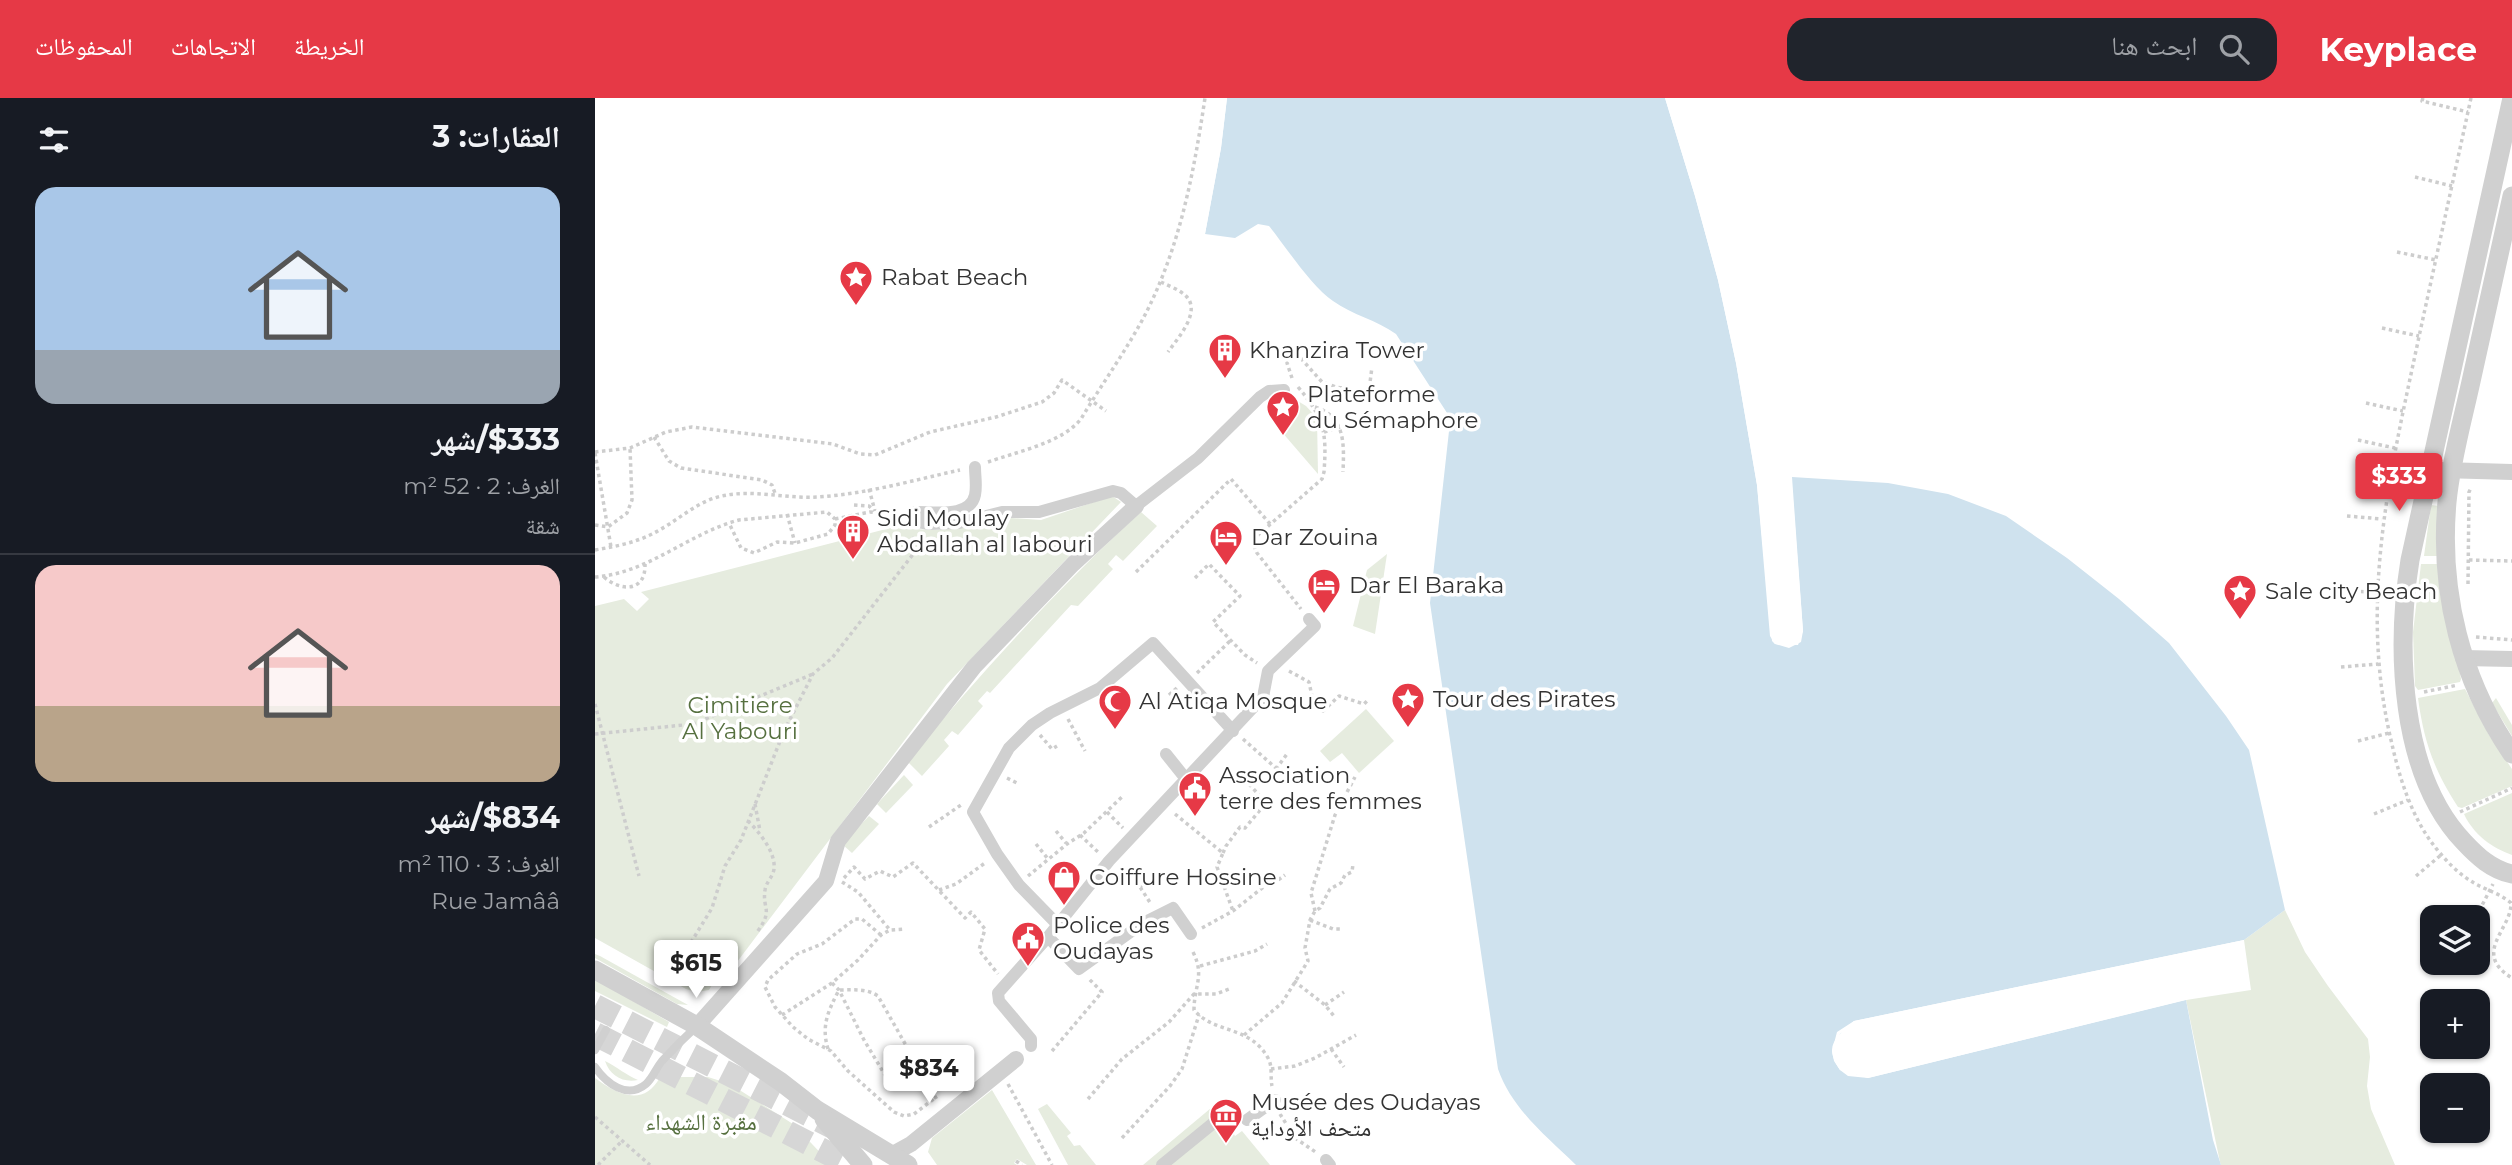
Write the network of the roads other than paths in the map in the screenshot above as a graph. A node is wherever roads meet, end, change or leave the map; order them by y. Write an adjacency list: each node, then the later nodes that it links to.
1 (2512, 98): 5 (street)
2 (2512, 196): 6 (street)
3 (1284, 390): 8 (street)
4 (975, 467): 8 (street)
5 (2429, 470): 6 (street); 16 (street)
6 (2452, 470): 7 (street); 10 (street)
7 (2512, 472)
8 (1136, 506): 21 (street)
9 (1309, 619): 12 (street)
10 (2463, 658): 11 (street); 14 (street)
11 (2512, 659)
12 (1233, 731): 15 (street); 17 (street)
13 (1166, 754): 15 (street)
14 (2512, 754)
15 (1186, 779): 17 (street)
16 (2507, 872)
17 (1058, 925): 19 (street)
18 (1191, 934): 19 (street)
19 (1048, 937): 23 (street)
20 (595, 970): 21 (street)
21 (697, 1026): 26 (lane); 28 (street)
22 (606, 1030): 24 (lane)
23 (1031, 1046)
24 (595, 1050)
25 (1016, 1059): 31 (street)
26 (595, 1067)
27 (1275, 1100): 29 (street)
28 (817, 1110): 31 (street); 32 (street)
29 (1247, 1120)
30 (1231, 1126): 33 (street)
31 (898, 1162)
32 (863, 1165)
33 (1162, 1165)

